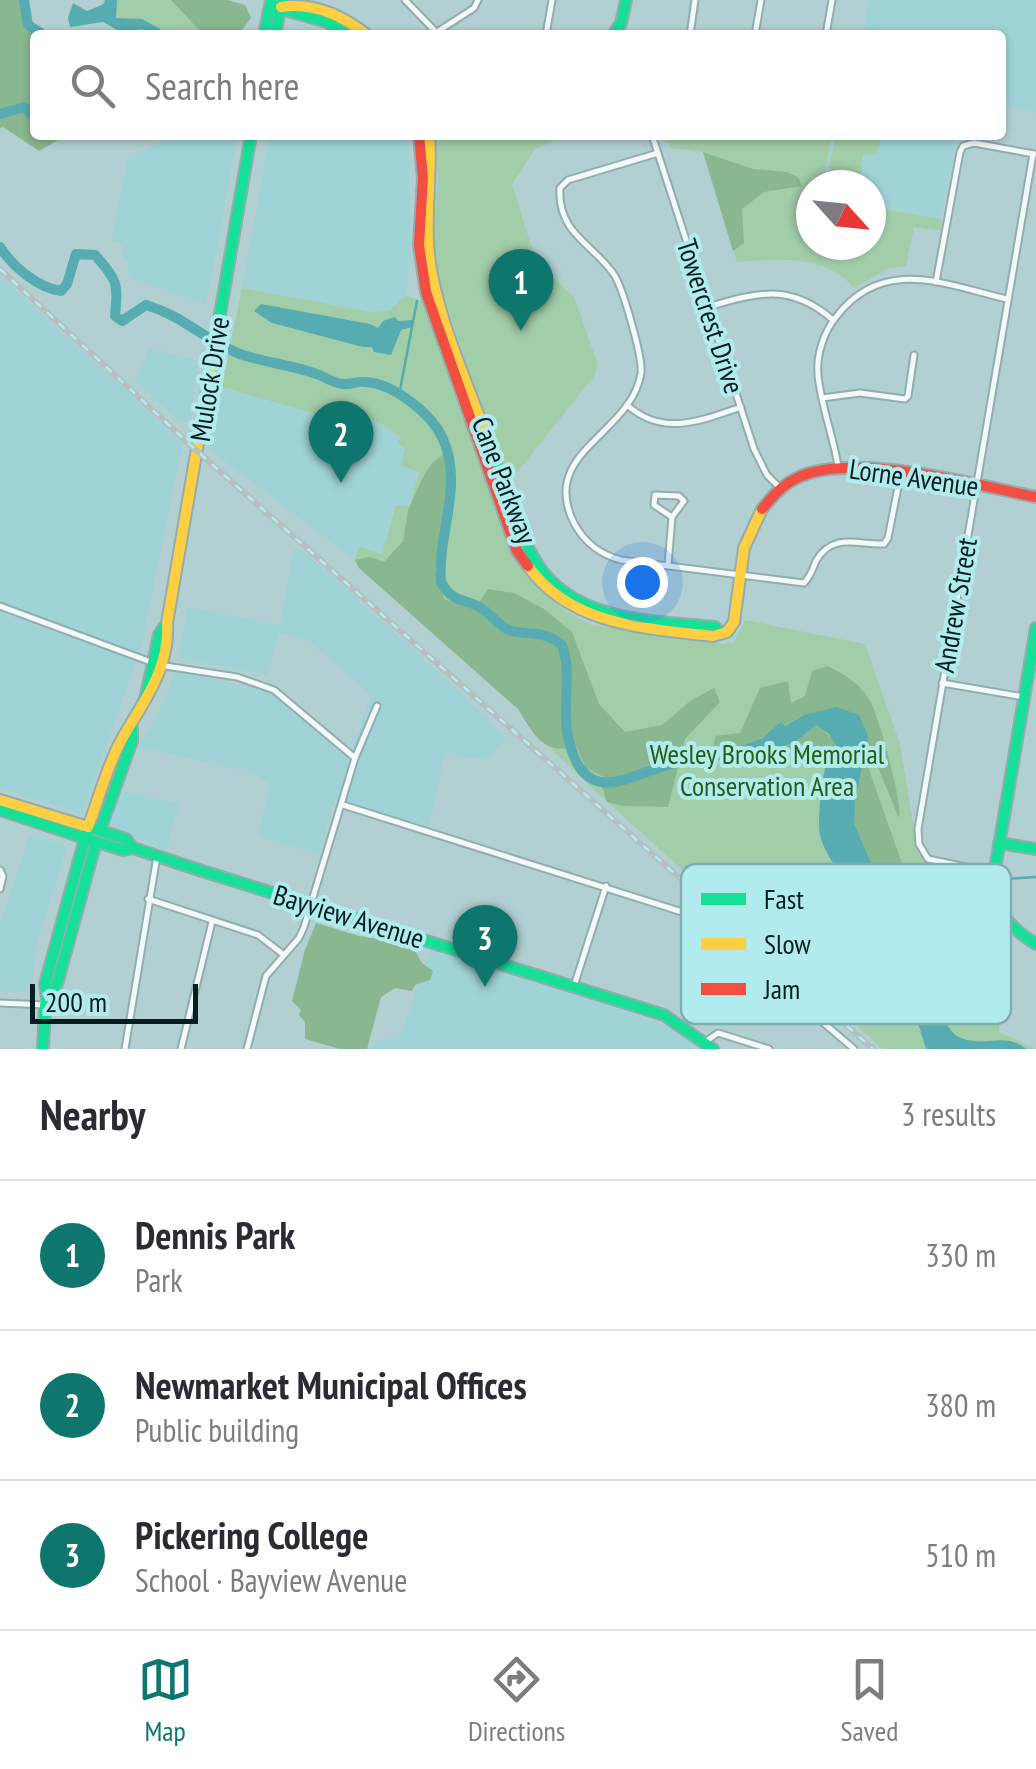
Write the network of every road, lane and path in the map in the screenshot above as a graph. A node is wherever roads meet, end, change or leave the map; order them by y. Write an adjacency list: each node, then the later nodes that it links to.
1 (405, 0): 13 (street)
2 (478, 0): 14 (street)
3 (552, 0): 15 (street)
4 (626, 0): 16 (main road)
5 (695, 0): 17 (street)
6 (762, 0): 18 (street)
7 (832, 0): 19 (street)
8 (276, 4): 9 (main road); 10 (main road); 11 (main road); 12 (main road)
9 (266, 30)
10 (275, 30)
11 (341, 30)
12 (358, 30)
13 (434, 30)
14 (444, 30)
15 (547, 30)
16 (616, 30)
17 (691, 30)
18 (757, 30)
19 (827, 30)
20 (250, 140): 45 (main road, Mulock Drive)
21 (419, 140): 44 (main road, Cane Parkway)
22 (429, 140): 44 (main road, Cane Parkway)
23 (654, 140): 24 (street, Towercrest Drive)
24 (658, 153): 28 (street, Towercrest Drive); 32 (street)
25 (1034, 154): 26 (street); 27 (street, Andrew Street)
26 (936, 282): 27 (street); 29 (street)
27 (1008, 300): 36 (street, Andrew Street)
28 (708, 307): 29 (street); 33 (street, Towercrest Drive)
29 (833, 320): 31 (street)
30 (914, 356): 31 (street)
31 (822, 398): 34 (street)
32 (626, 404): 33 (street); 40 (street)
33 (741, 408): 37 (street, Towercrest Drive)
34 (838, 466): 35 (main road, Lorne Avenue); 37 (main road, Lorne Avenue)
35 (901, 472): 36 (main road, Lorne Avenue); 41 (street)
36 (974, 484): 38 (main road, Lorne Avenue); 46 (street, Andrew Street)
37 (782, 490): 41 (main road, Lorne Avenue)
38 (1036, 497)
39 (672, 517): 39 (street); 40 (street)
40 (668, 566): 41 (street)
41 (740, 574): 44 (main road, Lorne Avenue)
42 (0, 606): 45 (street)
43 (1036, 628): 47 (main road)
44 (720, 632)
45 (158, 664): 49 (street); 53 (main road, Mulock Drive)
46 (942, 683): 47 (street); 57 (street, Andrew Street)
47 (1024, 697): 54 (main road)
48 (377, 706): 49 (street)
49 (355, 758): 51 (street)
50 (0, 800): 53 (main road)
51 (342, 805): 60 (street); 63 (street)
52 (0, 810): 53 (main road)
53 (92, 834): 56 (main road, Bayview Avenue); 70 (main road, Mulock Drive)
54 (999, 843): 55 (main road); 58 (main road)
55 (1036, 850)
56 (157, 856): 62 (street); 63 (main road, Bayview Avenue)
57 (952, 864)
58 (996, 864)
59 (0, 870): 61 (street)
60 (606, 886): 64 (street); 69 (street)
61 (0, 889)
62 (148, 900): 65 (street); 75 (street)
63 (311, 905): 68 (street); 69 (main road, Bayview Avenue)
64 (681, 912)
65 (212, 922): 68 (street); 76 (street)
66 (1011, 926): 67 (main road)
67 (1036, 944)
68 (284, 955): 77 (street)
69 (574, 986): 73 (main road, Bayview Avenue)
70 (46, 1002): 71 (street); 74 (main road, Mulock Drive)
71 (0, 1003)
72 (825, 1024): 79 (street)
73 (709, 1045): 78 (street)
74 (43, 1049)
75 (125, 1049)
76 (181, 1049)
77 (247, 1049)
78 (769, 1049)
79 (854, 1049)

